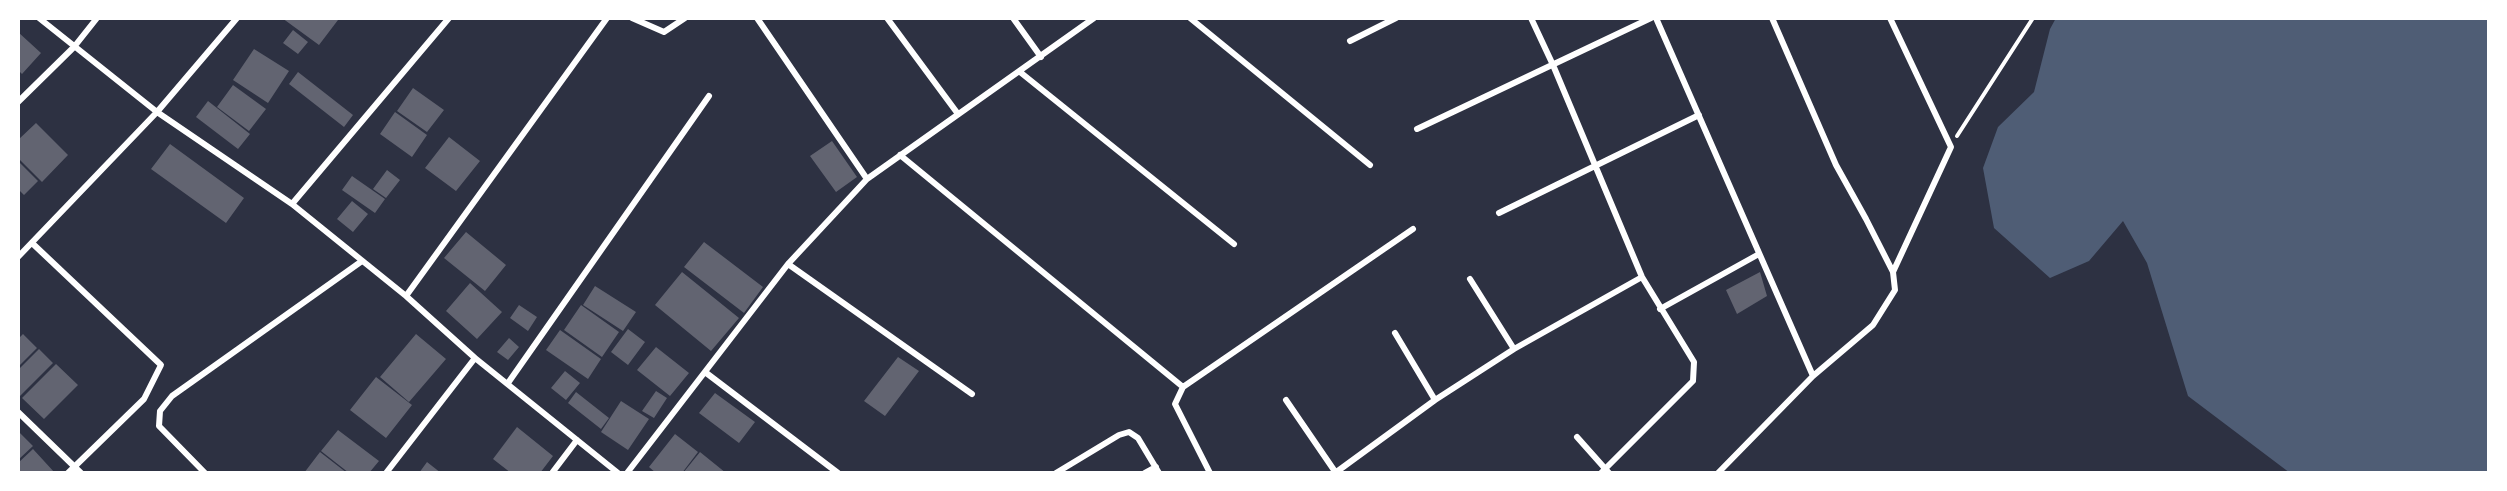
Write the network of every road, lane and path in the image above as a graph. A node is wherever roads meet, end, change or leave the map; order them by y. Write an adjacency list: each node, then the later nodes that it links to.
1 (39, 18): 21 (street)
2 (97, 18): 21 (street)
3 (237, 18): 27 (street)
4 (449, 18): 36 (street)
5 (607, 18): 48 (street)
6 (632, 18): 7 (street)
7 (685, 18)
8 (758, 18): 35 (street)
9 (887, 18): 28 (street)
10 (1013, 18): 22 (street)
11 (1094, 18): 22 (street)
12 (1190, 18): 33 (street)
13 (1396, 18): 20 (street)
14 (1531, 18): 23 (street)
15 (1651, 18): 23 (street)
16 (1656, 18): 29 (street)
17 (1772, 18): 45 (street)
18 (1890, 18): 31 (street)
19 (2032, 18): 31 (path)
20 (1350, 41)
21 (74, 47): 26 (street); 27 (street)
22 (1041, 57): 24 (street)
23 (1553, 65): 30 (street); 34 (street)
24 (1020, 72): 28 (street); 40 (street)
25 (709, 96): 55 (street)
26 (18, 102)
27 (157, 111): 36 (street); 39 (street)
28 (958, 114): 32 (street)
29 (1698, 115): 34 (street); 41 (street)
30 (1418, 129)
31 (1950, 147): 45 (street)
32 (900, 155): 35 (street); 56 (street)
33 (1370, 165)
34 (1595, 166): 37 (street); 46 (street)
35 (867, 179): 44 (street)
36 (292, 204): 43 (street)
37 (1499, 213)
38 (1413, 229): 56 (street)
39 (32, 243): 42 (street); 63 (street)
40 (1234, 243)
41 (1759, 254): 49 (street); 54 (street)
42 (18, 257)
43 (362, 261): 48 (street); 68 (street)
44 (788, 264): 53 (street); 57 (street)
45 (1893, 273): 54 (street)
46 (1642, 277): 49 (street); 51 (street)
47 (1470, 279): 51 (street)
48 (406, 296): 52 (street)
49 (1660, 309): 65 (street)
50 (1395, 333): 59 (street)
51 (1514, 349): 59 (street)
52 (475, 358): 55 (street); 69 (street)
53 (705, 372): 72 (street); 73 (street)
54 (1813, 376): 78 (street)
55 (508, 384): 62 (street)
56 (1184, 387): 76 (street)
57 (972, 394)
58 (1286, 400): 77 (street)
59 (1435, 400): 77 (street)
60 (18, 412): 63 (street)
61 (1576, 437): 65 (street)
62 (577, 440): 70 (street); 71 (street)
63 (73, 466): 66 (street); 67 (street)
64 (1158, 470): 74 (street); 75 (street)
65 (1605, 472)
66 (68, 473)
67 (81, 473)
68 (205, 473)
69 (386, 473)
70 (552, 473)
71 (618, 473)
72 (627, 473)
73 (838, 473)
74 (1056, 473)
75 (1145, 473)
76 (1210, 473)
77 (1336, 473)
78 (1718, 473)

